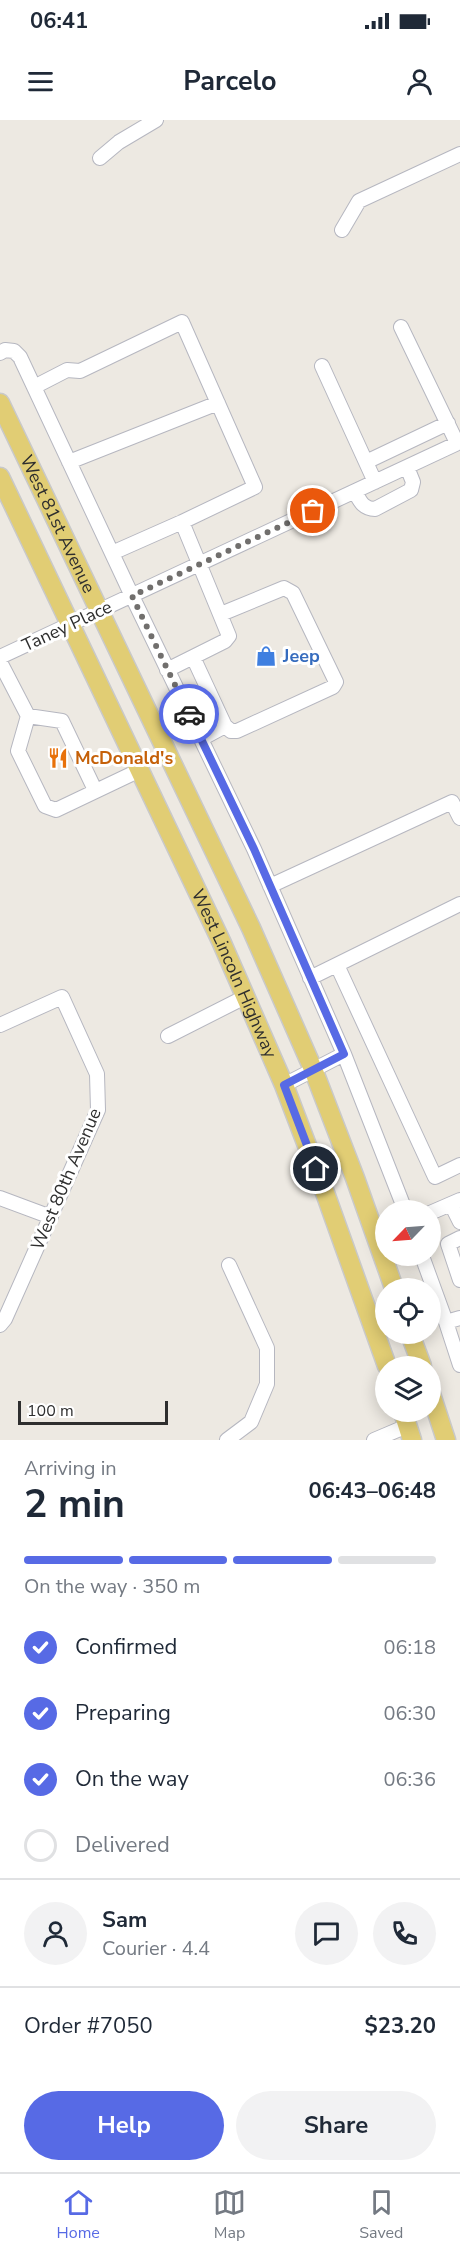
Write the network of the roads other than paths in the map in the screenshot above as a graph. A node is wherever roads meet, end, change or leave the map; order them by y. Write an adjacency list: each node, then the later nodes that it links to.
1 (148, 122): 3 (street)
2 (460, 154): 4 (street)
3 (100, 158)
4 (342, 230)
5 (401, 327): 11 (street)
6 (0, 353): 8 (street)
7 (322, 366): 14 (street)
8 (34, 387): 9 (street); 13 (street)
9 (218, 403): 13 (street); 19 (street)
10 (0, 404): 23 (main road, West 81st Avenue)
11 (448, 423): 12 (street); 14 (street)
12 (459, 443): 15 (street, Taney Place)
13 (69, 462): 20 (street)
14 (366, 462): 17 (street)
15 (407, 467): 17 (street, Taney Place); 18 (street)
16 (0, 477): 25 (main road, West 81st Avenue)
17 (375, 482): 18 (street, Taney Place)
18 (355, 492): 21 (street, Taney Place)
19 (182, 522): 20 (street); 21 (street)
20 (112, 553): 22 (street)
21 (200, 564): 22 (street, Taney Place); 24 (street)
22 (132, 596): 23 (street, Taney Place); 28 (street)
23 (98, 612): 25 (street, Taney Place); 44 (main road, West Lincoln Highway)
24 (221, 614): 26 (street); 30 (street)
25 (71, 624): 27 (street, Taney Place); 32 (main road, West Lincoln Highway)
26 (193, 657): 28 (street); 30 (street)
27 (0, 660): 29 (street)
28 (167, 670): 31 (street)
29 (27, 716): 33 (street); 33 (street)
30 (225, 726): 31 (street)
31 (201, 740): 36 (street)
32 (140, 770): 33 (street); 40 (main road, West Lincoln Highway)
33 (95, 790)
34 (456, 800): 35 (street); 36 (street)
35 (460, 818)
36 (270, 886): 39 (street)
37 (460, 904): 38 (street)
38 (337, 965): 39 (street); 46 (street)
39 (310, 978): 43 (street)
40 (245, 997): 42 (street); 45 (main road, West Lincoln Highway)
41 (0, 1025): 51 (street, West 80th Avenue)
42 (168, 1036)
43 (344, 1054): 44 (street); 48 (street)
44 (313, 1069): 45 (street); 56 (main road, West Lincoln Highway)
45 (284, 1085): 61 (main road, West Lincoln Highway)
46 (460, 1165)
47 (0, 1198): 51 (street)
48 (401, 1200)
49 (456, 1202): 50 (street); 52 (street)
50 (441, 1208)
51 (51, 1217): 60 (street, West 80th Avenue)
52 (460, 1222)
53 (460, 1238): 57 (street)
54 (229, 1265): 65 (street)
55 (426, 1266): 59 (street)
56 (390, 1278)
57 (460, 1280)
58 (460, 1318): 59 (street)
59 (446, 1322): 62 (street)
60 (0, 1324)
61 (383, 1356)
62 (460, 1365)
63 (440, 1422): 67 (main road)
64 (407, 1426): 66 (street)
65 (227, 1440)
66 (374, 1440)
67 (446, 1440)

